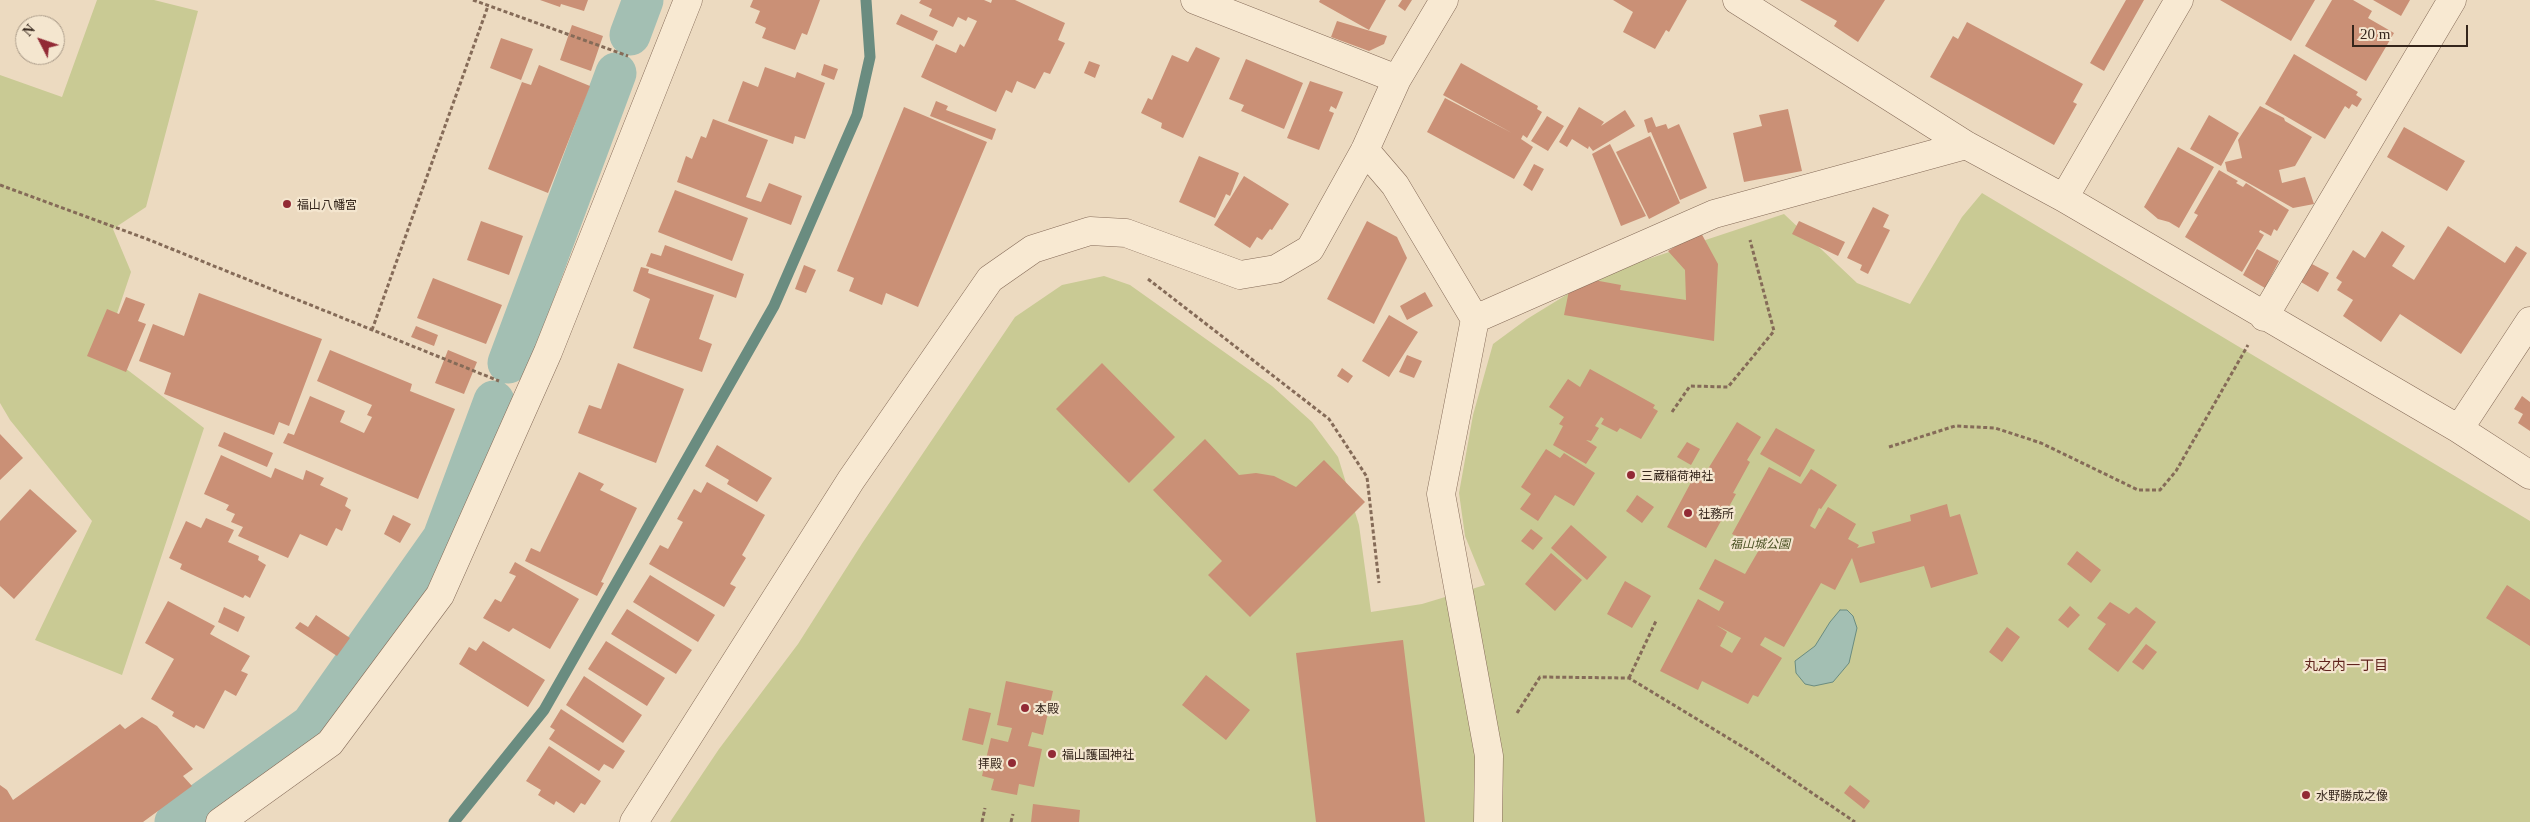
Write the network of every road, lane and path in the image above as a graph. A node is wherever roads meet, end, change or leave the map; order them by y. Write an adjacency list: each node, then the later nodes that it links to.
1 (473, 0): 8 (path)
2 (688, 0): 9 (street)
3 (1195, 0): 10 (street)
4 (1444, 0): 10 (street)
5 (1737, 0): 11 (street)
6 (2179, 0): 14 (street)
7 (2452, 0): 17 (street)
8 (488, 6): 9 (path); 20 (path)
9 (662, 68): 21 (street)
10 (1397, 79): 12 (street)
11 (1966, 145): 14 (street); 15 (street)
12 (1365, 150): 18 (street); 33 (street)
13 (0, 185): 20 (path)
14 (2064, 198): 17 (street)
15 (1741, 207): 18 (street); 22 (path)
16 (1146, 278): 26 (path)
17 (2264, 316): 23 (street); 24 (path)
18 (1475, 320): 29 (street)
19 (2530, 321): 23 (street)
20 (372, 330): 21 (path)
21 (529, 394): 32 (street)
22 (1672, 412)
23 (2459, 429): 25 (street)
24 (1890, 447)
25 (2530, 474)
26 (1379, 583)
27 (1656, 621): 28 (path)
28 (1628, 678): 29 (path); 37 (path)
29 (1488, 756): 36 (street)
30 (985, 808): 34 (path)
31 (1012, 814): 35 (path)
32 (220, 822)
33 (634, 822)
34 (982, 822)
35 (1011, 822)
36 (1488, 822)
37 (1854, 822)

